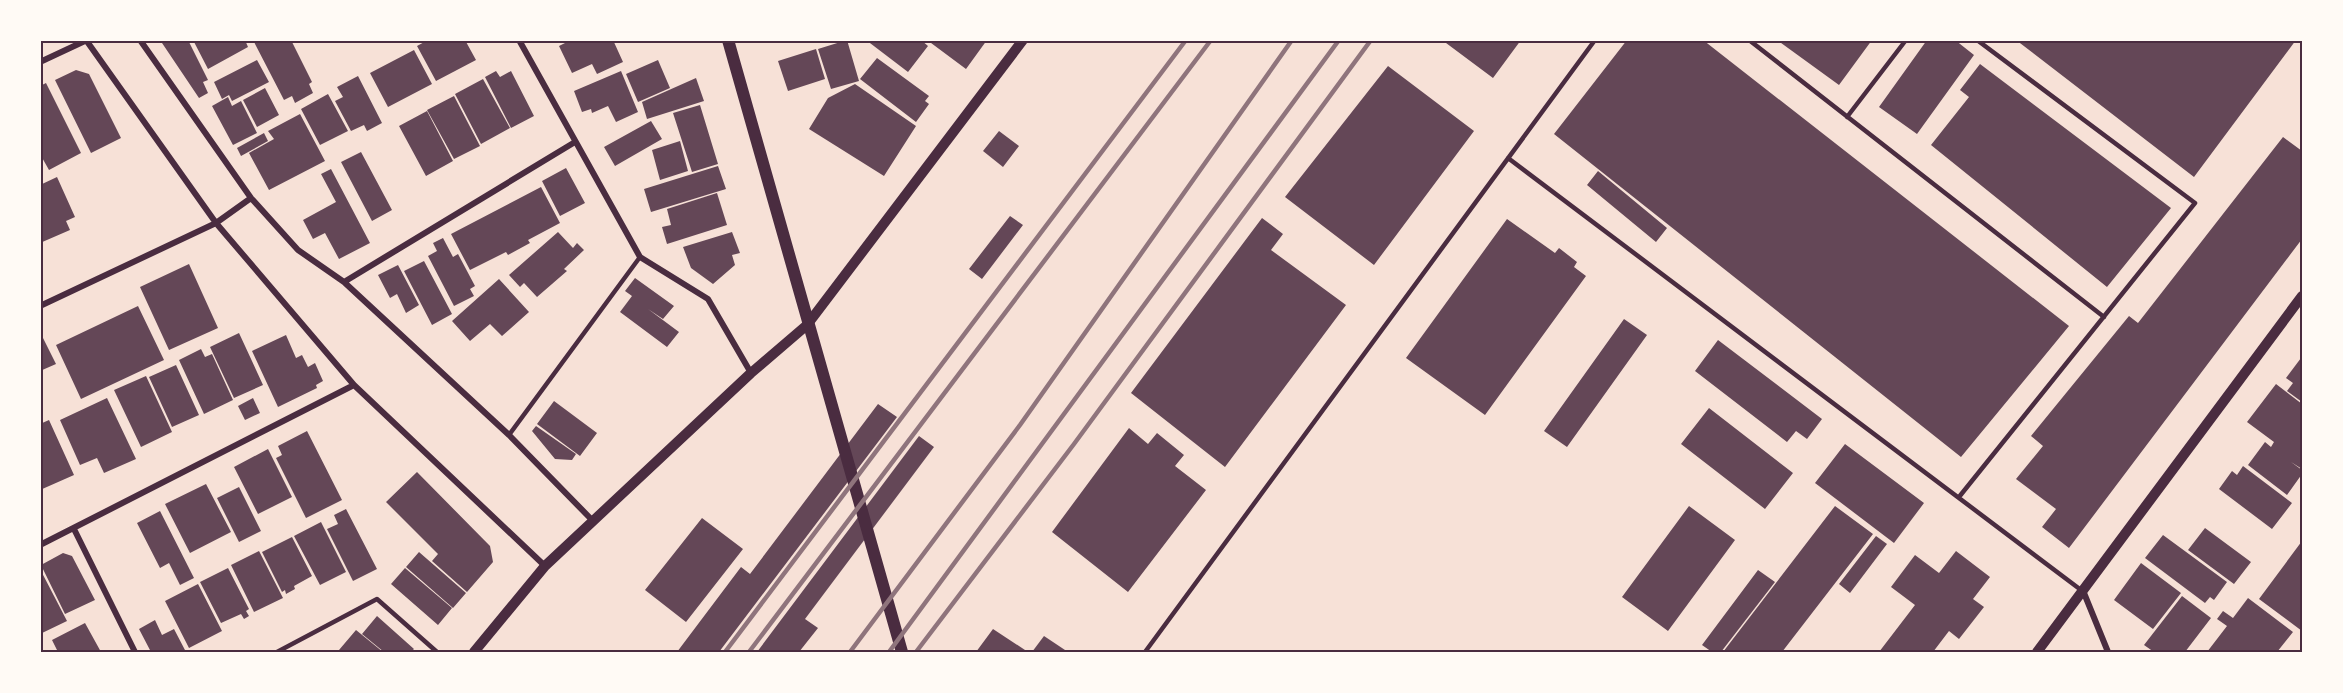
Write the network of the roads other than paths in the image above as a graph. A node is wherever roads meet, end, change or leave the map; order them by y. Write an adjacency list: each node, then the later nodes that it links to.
1 (140, 40): 14 (street)
2 (519, 40): 12 (street)
3 (728, 40): 21 (main road)
4 (1023, 40): 21 (street)
5 (1595, 40): 13 (lane)
6 (1749, 40): 11 (lane)
7 (1906, 40): 11 (lane)
8 (1977, 40): 20 (lane)
9 (87, 41): 10 (street); 15 (street)
10 (40, 62)
11 (1847, 117): 20 (lane)
12 (575, 142): 16 (street); 17 (street)
13 (1508, 158): 25 (lane); 36 (lane)
14 (251, 198): 15 (street); 17 (street)
15 (216, 223): 19 (street); 23 (street)
16 (640, 257): 22 (street); 24 (lane)
17 (344, 282): 24 (street)
18 (2302, 296): 30 (street)
19 (40, 306)
20 (2104, 317): 25 (lane)
21 (807, 326): 22 (street); 35 (main road)
22 (751, 373): 26 (street)
23 (354, 386): 27 (street); 29 (street)
24 (509, 435): 26 (street)
25 (1959, 497): 30 (lane)
26 (593, 522): 29 (street)
27 (74, 529): 28 (street); 31 (street)
28 (40, 545)
29 (545, 566): 34 (street)
30 (2084, 592): 37 (street); 38 (street)
31 (135, 652)
32 (277, 652): 33 (lane)
33 (437, 652)
34 (474, 652)
35 (902, 652)
36 (1145, 652)
37 (2037, 652)
38 (2108, 652)

